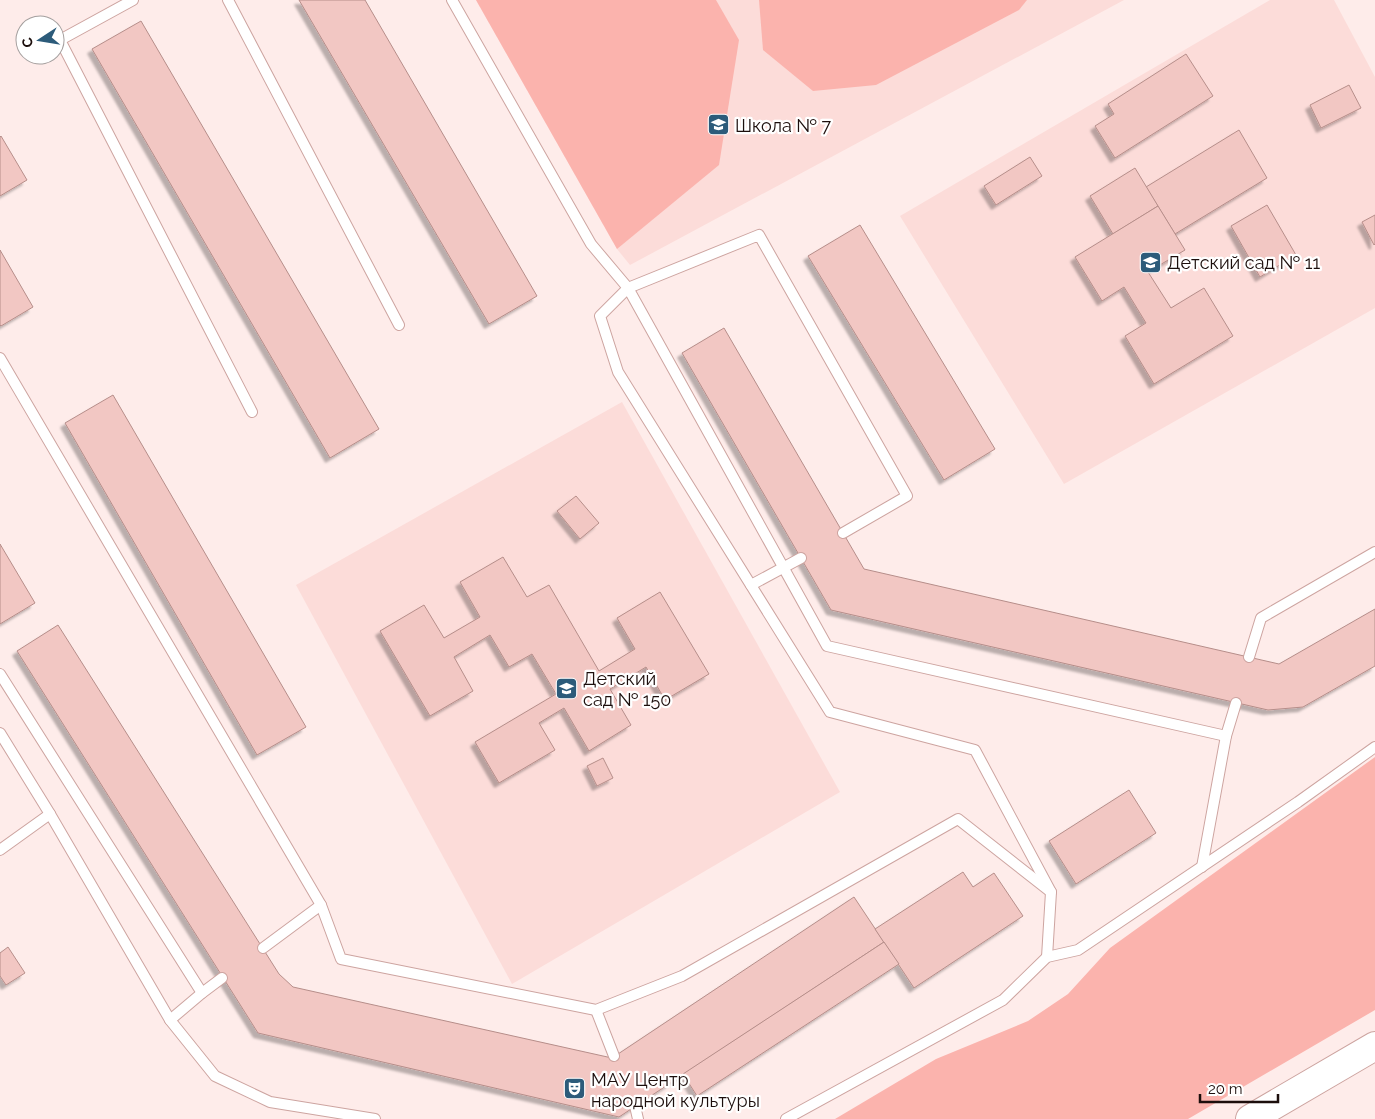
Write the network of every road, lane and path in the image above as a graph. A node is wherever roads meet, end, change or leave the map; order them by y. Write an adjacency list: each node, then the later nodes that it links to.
1 (133, 0): 7 (lane)
2 (228, 0): 5 (lane)
3 (452, 0): 4 (lane)
4 (628, 288): 8 (lane); 11 (lane); 12 (lane)
5 (399, 325)
6 (0, 358): 23 (lane)
7 (252, 412)
8 (844, 534)
9 (1375, 552): 13 (lane)
10 (801, 558): 11 (lane)
11 (784, 568): 12 (lane); 17 (lane)
12 (751, 586): 22 (lane)
13 (1249, 657)
14 (0, 674): 27 (lane)
15 (1236, 703): 17 (lane)
16 (0, 733): 19 (lane)
17 (1226, 736): 21 (lane)
18 (1375, 746): 21 (lane)
19 (50, 814): 20 (lane); 29 (lane)
20 (0, 850)
21 (1202, 867): 25 (lane)
22 (1051, 892): 25 (lane); 28 (lane)
23 (321, 906): 24 (lane); 28 (lane)
24 (263, 948)
25 (1047, 957): 35 (lane)
26 (222, 978): 27 (lane)
27 (202, 993): 29 (lane)
28 (596, 1010): 31 (lane)
29 (170, 1020): 33 (lane)
30 (1375, 1046): 36 (street)
31 (614, 1056)
32 (635, 1106): 34 (lane)
33 (375, 1119)
34 (638, 1119)
35 (786, 1119)
36 (1250, 1119)

